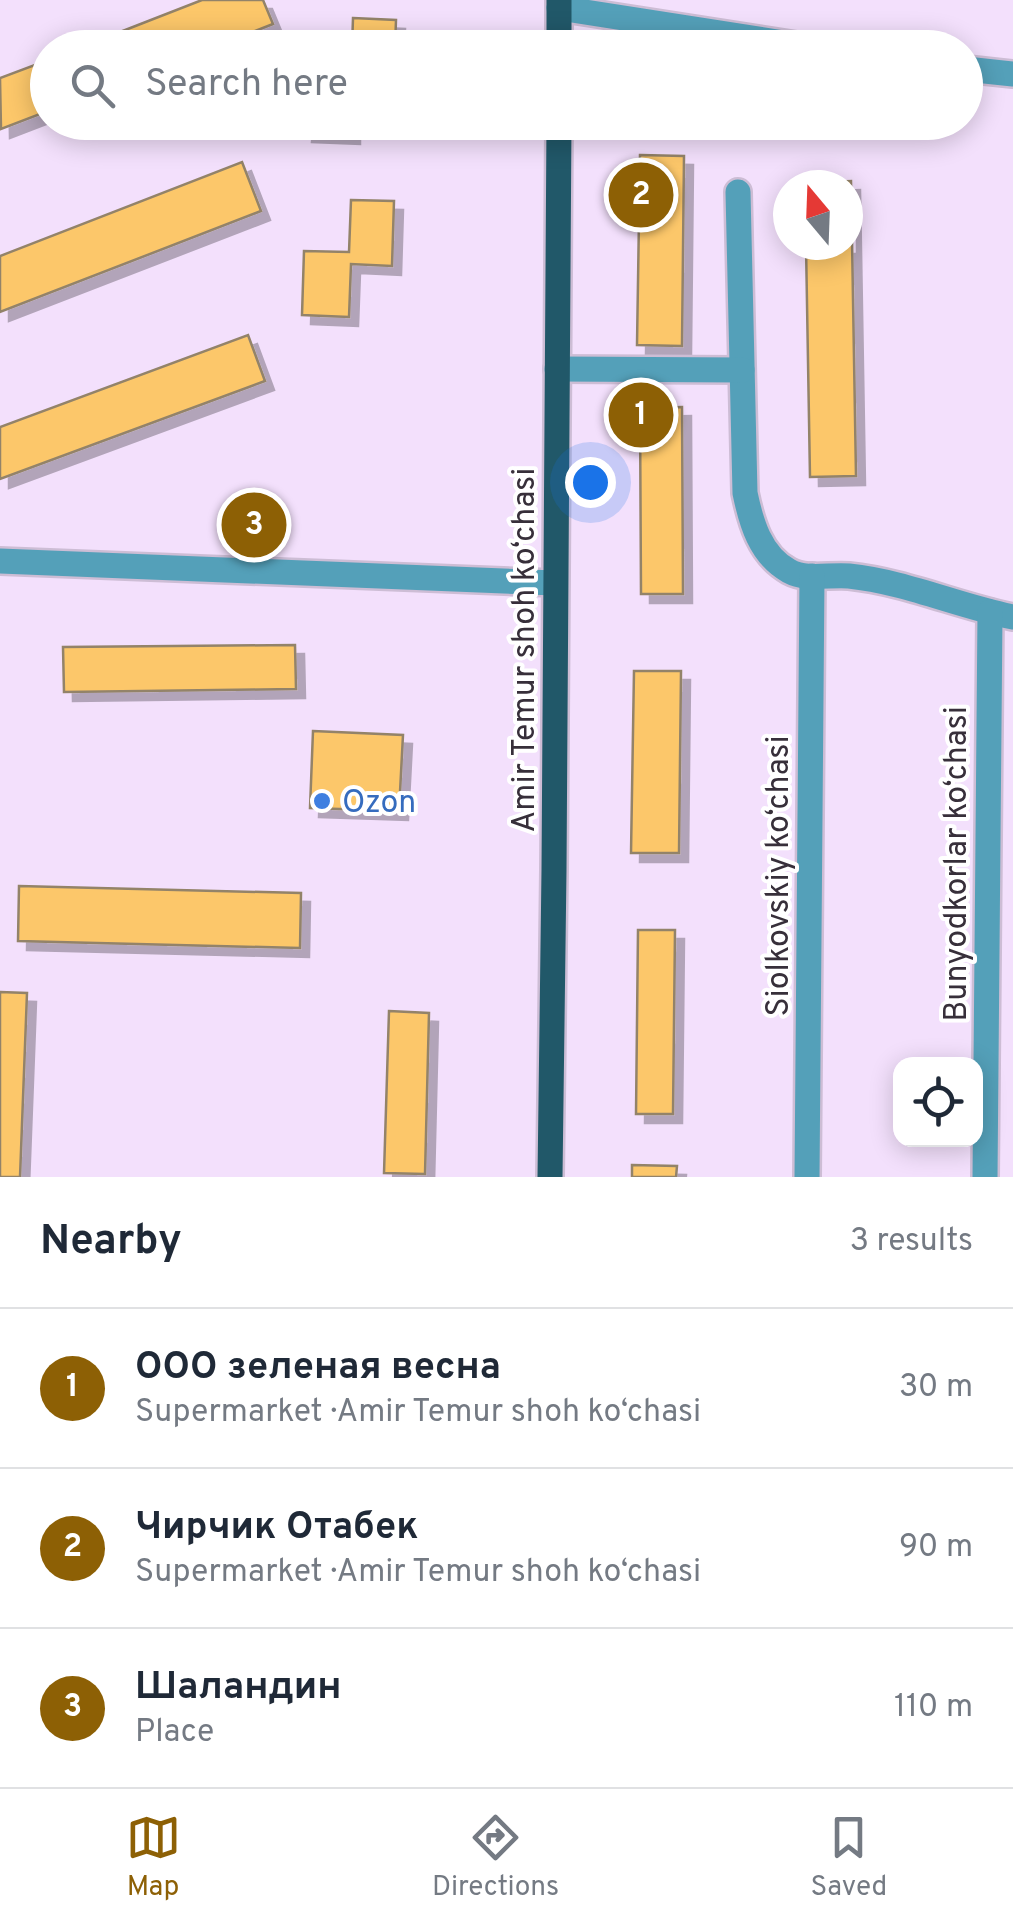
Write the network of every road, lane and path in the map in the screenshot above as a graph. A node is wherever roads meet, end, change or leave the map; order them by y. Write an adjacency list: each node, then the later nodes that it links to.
1 (560, 4): 2 (main road); 3 (street)
2 (559, 30)
3 (711, 30)
4 (983, 71): 5 (street)
5 (1013, 74)
6 (558, 140): 8 (main road, Amir Temur shoh ko‘chasi)
7 (738, 192): 9 (street)
8 (557, 369): 9 (street); 12 (main road, Amir Temur shoh ko‘chasi)
9 (742, 370): 11 (street)
10 (0, 561): 12 (street)
11 (812, 576): 13 (street); 15 (street, Siolkovskiy ko‘chasi)
12 (555, 582): 14 (main road, Amir Temur shoh ko‘chasi)
13 (1001, 615): 16 (street, Bunyodkorlar ko‘chasi)
14 (550, 1177)
15 (807, 1177)
16 (985, 1177)

